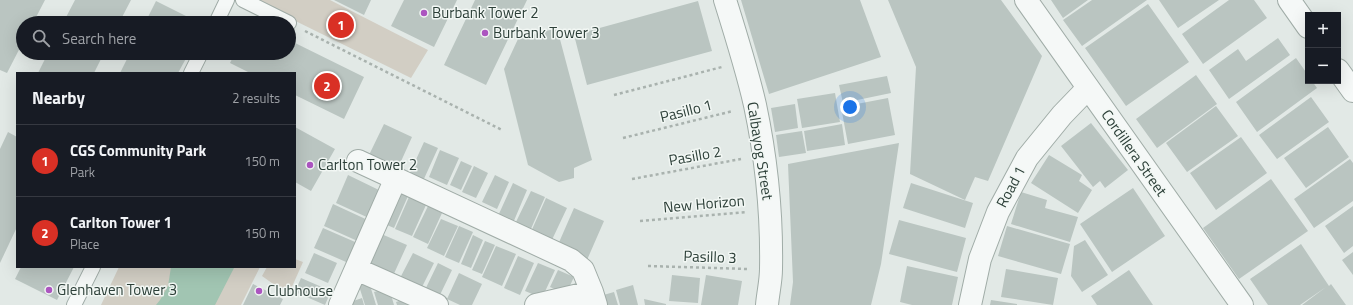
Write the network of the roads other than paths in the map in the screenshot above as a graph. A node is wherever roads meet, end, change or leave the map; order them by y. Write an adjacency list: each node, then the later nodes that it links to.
1 (227, 0): 6 (lane)
2 (244, 0): 7 (lane)
3 (725, 0): 24 (street, Calbayog Street)
4 (1026, 0): 12 (street, Cordillera Street)
5 (1289, 0): 8 (street)
6 (219, 16)
7 (275, 16)
8 (1305, 23)
9 (198, 60): 10 (lane)
10 (192, 72)
11 (1341, 74): 13 (street)
12 (1088, 88): 19 (street, Cordillera Street); 25 (street, Road 1)
13 (1353, 91)
14 (358, 161): 15 (street)
15 (396, 178): 17 (street); 18 (street)
16 (92, 268): 20 (lane)
17 (356, 269): 21 (street); 22 (street)
18 (594, 298): 23 (street)
19 (1238, 304)
20 (74, 305)
21 (340, 305)
22 (437, 305)
23 (536, 305)
24 (767, 305)
25 (970, 305)

